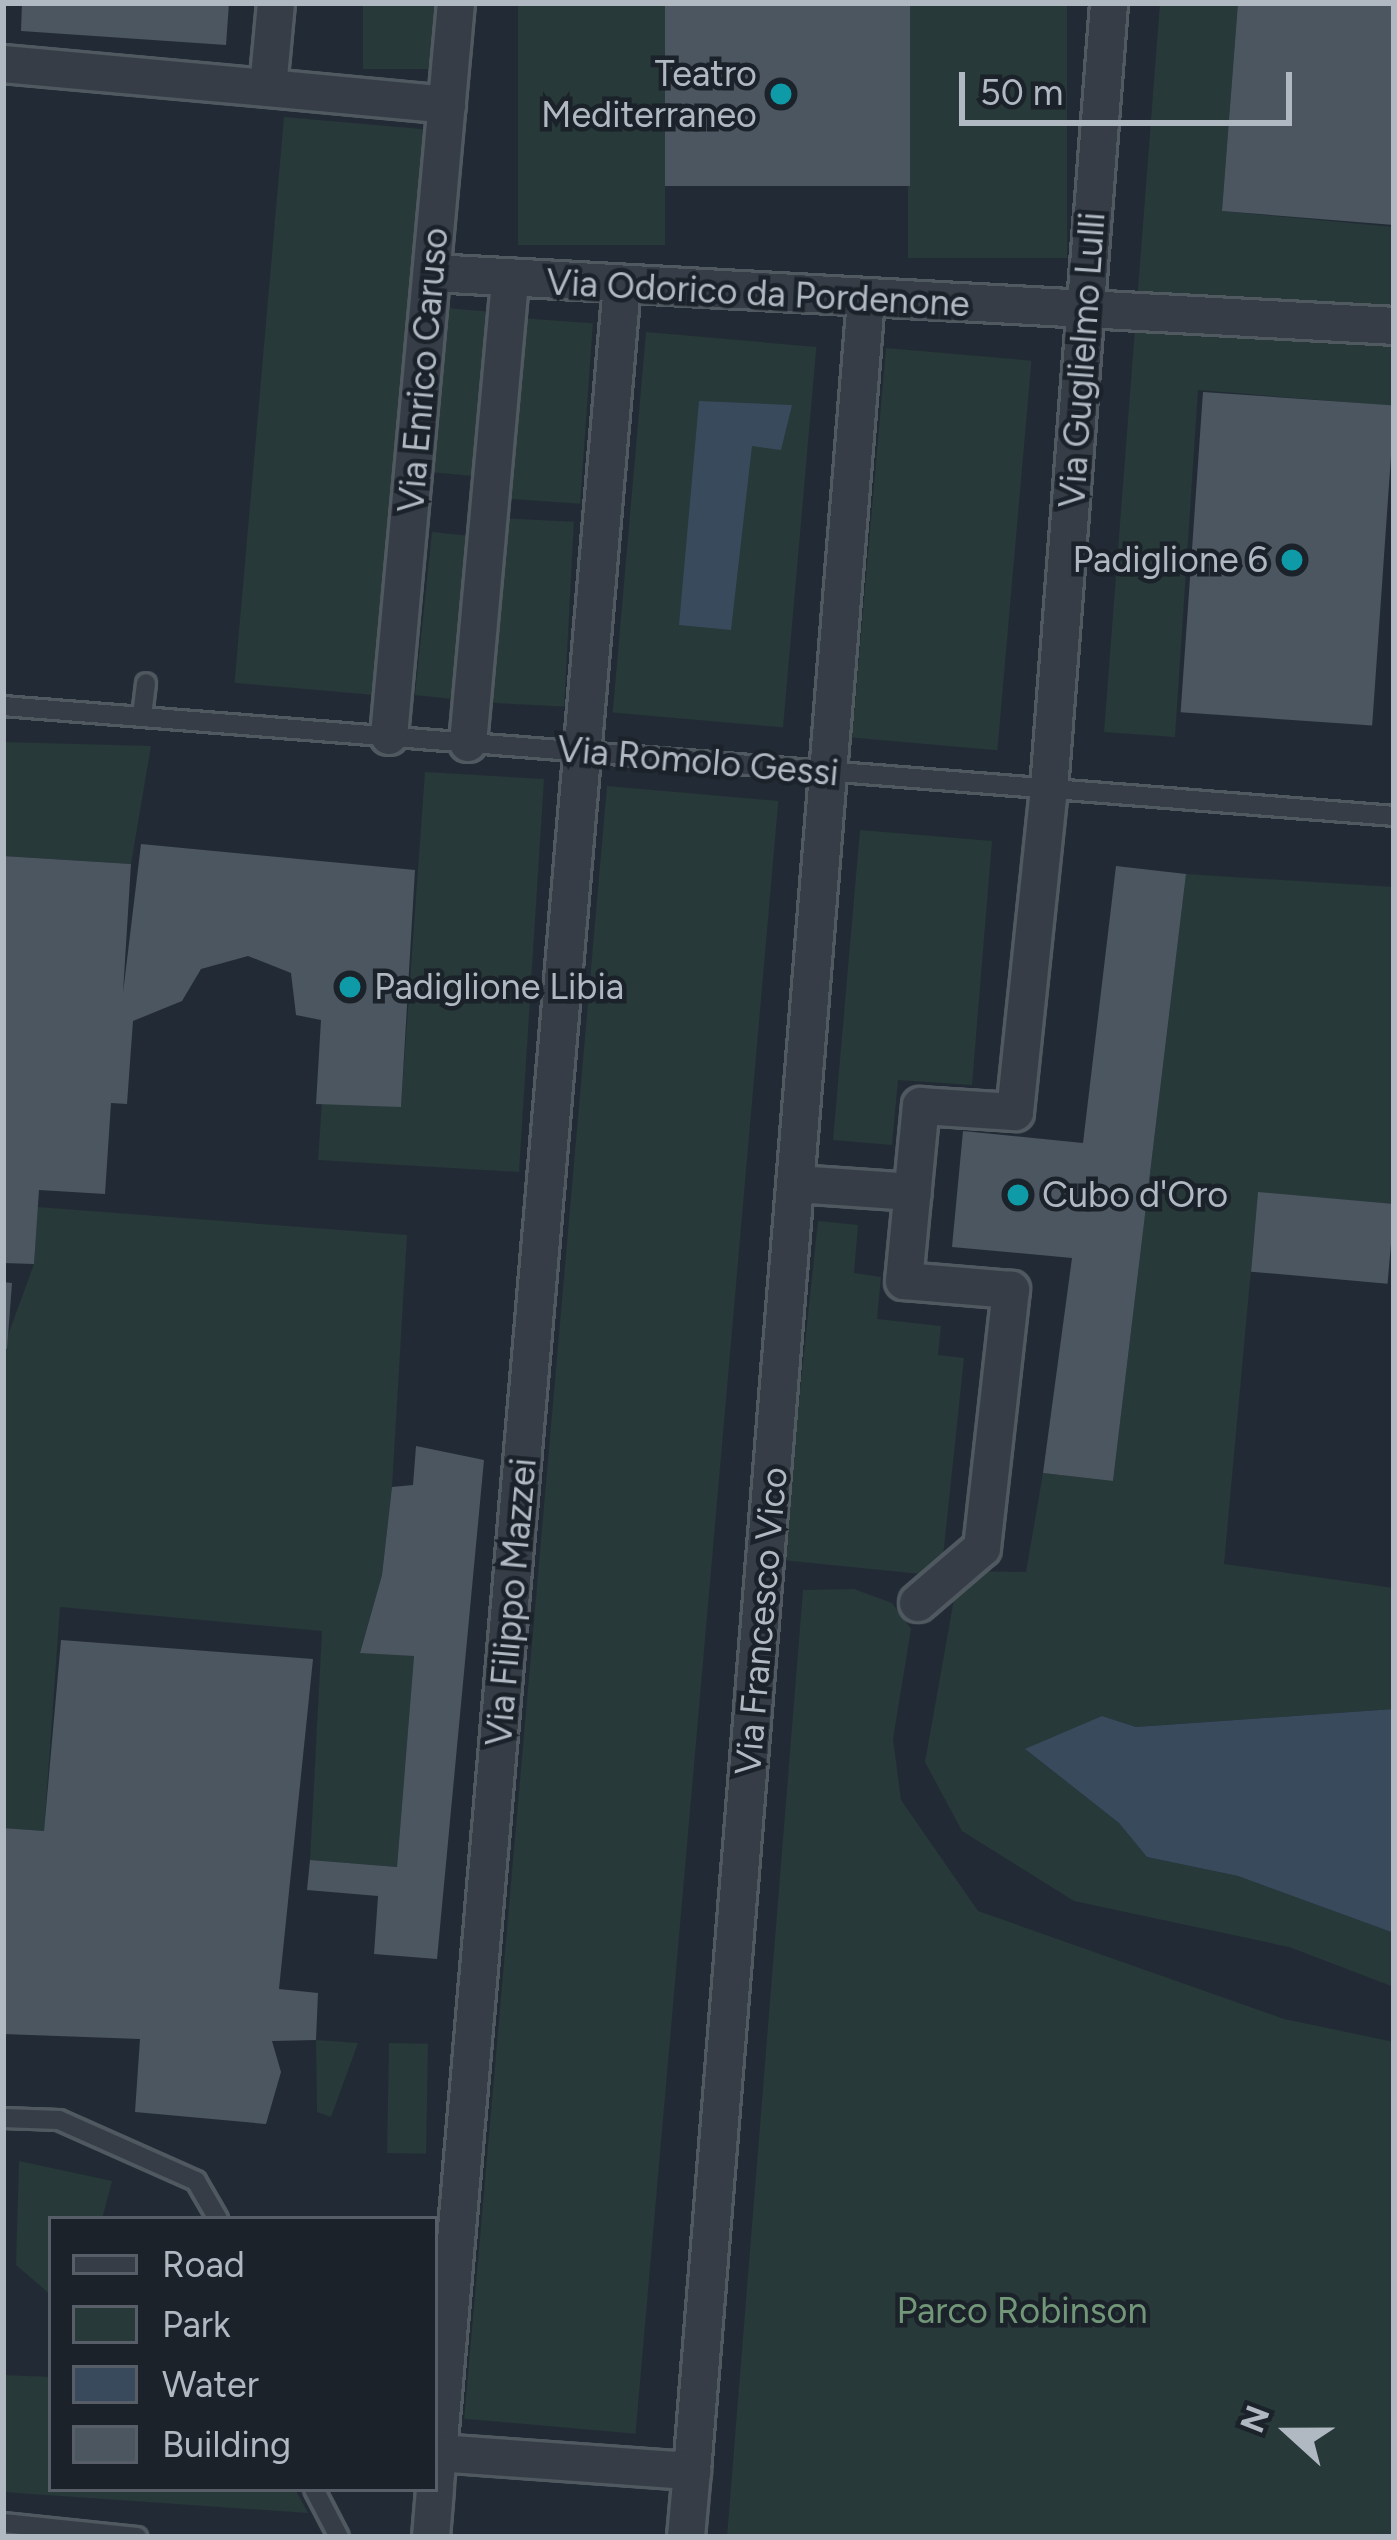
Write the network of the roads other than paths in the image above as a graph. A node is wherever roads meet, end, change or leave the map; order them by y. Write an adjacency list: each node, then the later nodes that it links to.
1 (276, 3): 5 (street)
2 (457, 3): 6 (street, Via Enrico Caruso)
3 (1109, 3): 11 (street, Via Guglielmo Lulli)
4 (3, 64): 5 (street)
5 (268, 88): 6 (street)
6 (447, 105): 7 (street, Via Enrico Caruso)
7 (432, 273): 8 (street, Via Odorico da Pordenone); 16 (street, Via Enrico Caruso)
8 (510, 278): 9 (street, Via Odorico da Pordenone); 17 (street)
9 (622, 284): 10 (street, Via Odorico da Pordenone); 18 (street, Via Filippo Mazzei)
10 (866, 299): 11 (street, Via Odorico da Pordenone); 19 (street, Via Francesco Vico)
11 (1085, 312): 12 (street, Via Odorico da Pordenone); 20 (street, Via Guglielmo Lulli)
12 (1394, 326)
13 (146, 683): 15 (lane)
14 (3, 706): 15 (lane, Via Romolo Gessi)
15 (142, 716): 16 (lane, Via Romolo Gessi)
16 (389, 736): 17 (lane, Via Romolo Gessi)
17 (468, 743): 18 (lane, Via Romolo Gessi)
18 (581, 752): 19 (lane, Via Romolo Gessi); 27 (street, Via Filippo Mazzei)
19 (829, 772): 20 (lane, Via Romolo Gessi); 22 (street, Via Francesco Vico)
20 (1049, 789): 21 (lane, Via Romolo Gessi); 23 (street, Via Guglielmo Lulli)
21 (1394, 816)
22 (796, 1184): 23 (street); 28 (street, Via Francesco Vico)
23 (913, 1192): 24 (street)
24 (917, 1603)
25 (3, 2119): 26 (lane)
26 (216, 2216)
27 (438, 2451)
28 (692, 2471): 29 (street); 36 (street, Via Francesco Vico)
29 (438, 2475)
30 (316, 2492): 34 (lane)
31 (435, 2492): 35 (street, Via Filippo Mazzei)
32 (3, 2523): 33 (lane)
33 (136, 2537)
34 (339, 2537)
35 (431, 2537)
36 (686, 2537)

